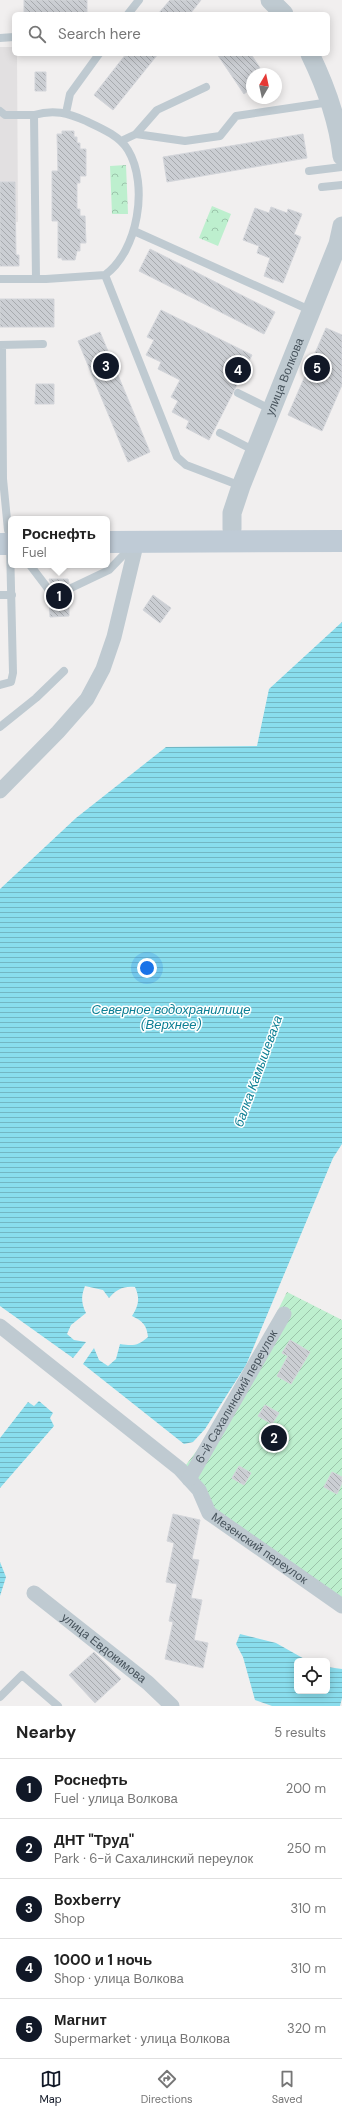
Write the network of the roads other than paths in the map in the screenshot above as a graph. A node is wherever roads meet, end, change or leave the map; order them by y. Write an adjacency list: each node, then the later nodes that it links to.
1 (139, 0): 3 (lane)
2 (270, 0): 4 (street)
3 (130, 12)
4 (282, 12)
5 (12, 37): 6 (lane)
6 (0, 38)
7 (89, 56): 10 (lane)
8 (97, 56): 10 (lane)
9 (311, 56): 12 (street)
10 (91, 64): 14 (lane)
11 (206, 87): 16 (lane)
12 (330, 102): 16 (lane); 18 (street)
13 (0, 110): 15 (lane)
14 (66, 113): 15 (lane); 17 (lane)
15 (34, 115): 27 (lane)
16 (136, 134): 17 (lane)
17 (121, 141): 24 (lane)
18 (342, 156)
19 (342, 167): 20 (lane)
20 (309, 171)
21 (342, 185): 22 (lane)
22 (322, 187)
23 (342, 226): 28 (street, улица Волкова)
24 (134, 231): 25 (lane); 28 (lane)
25 (105, 275): 27 (lane); 36 (lane)
26 (0, 279): 27 (lane)
27 (36, 279)
28 (312, 311): 32 (street, улица Волкова)
29 (43, 344): 30 (lane)
30 (1, 345): 35 (lane)
31 (238, 394): 32 (lane)
32 (272, 410): 34 (street, улица Волкова)
33 (220, 433): 34 (lane)
34 (255, 451): 36 (street, улица Волкова)
35 (1, 479): 41 (lane)
36 (241, 486): 39 (street, улица Волкова)
37 (110, 528): 39 (main road)
38 (342, 528): 40 (main road)
39 (232, 529): 40 (main road)
40 (297, 535): 42 (main road); 43 (main road)
41 (7, 538): 45 (lane)
42 (137, 541): 44 (main road); 48 (lane); 55 (street)
43 (342, 541)
44 (110, 542)
45 (8, 549)
46 (10, 568): 51 (lane)
47 (32, 568): 49 (lane)
48 (69, 589)
49 (49, 590)
50 (0, 595): 51 (lane)
51 (12, 595): 53 (lane)
52 (64, 671): 54 (lane)
53 (0, 686)
54 (0, 727)
55 (0, 791)
56 (284, 1314): 58 (street, 6-й Сахалинский переулок)
57 (0, 1326): 58 (street, Мезенский переулок)
58 (189, 1479): 60 (street, Мезенский переулок)
59 (34, 1593): 63 (street, улица Евдокимова)
60 (342, 1606)
61 (0, 1697): 62 (lane)
62 (58, 1706)
63 (172, 1706)

